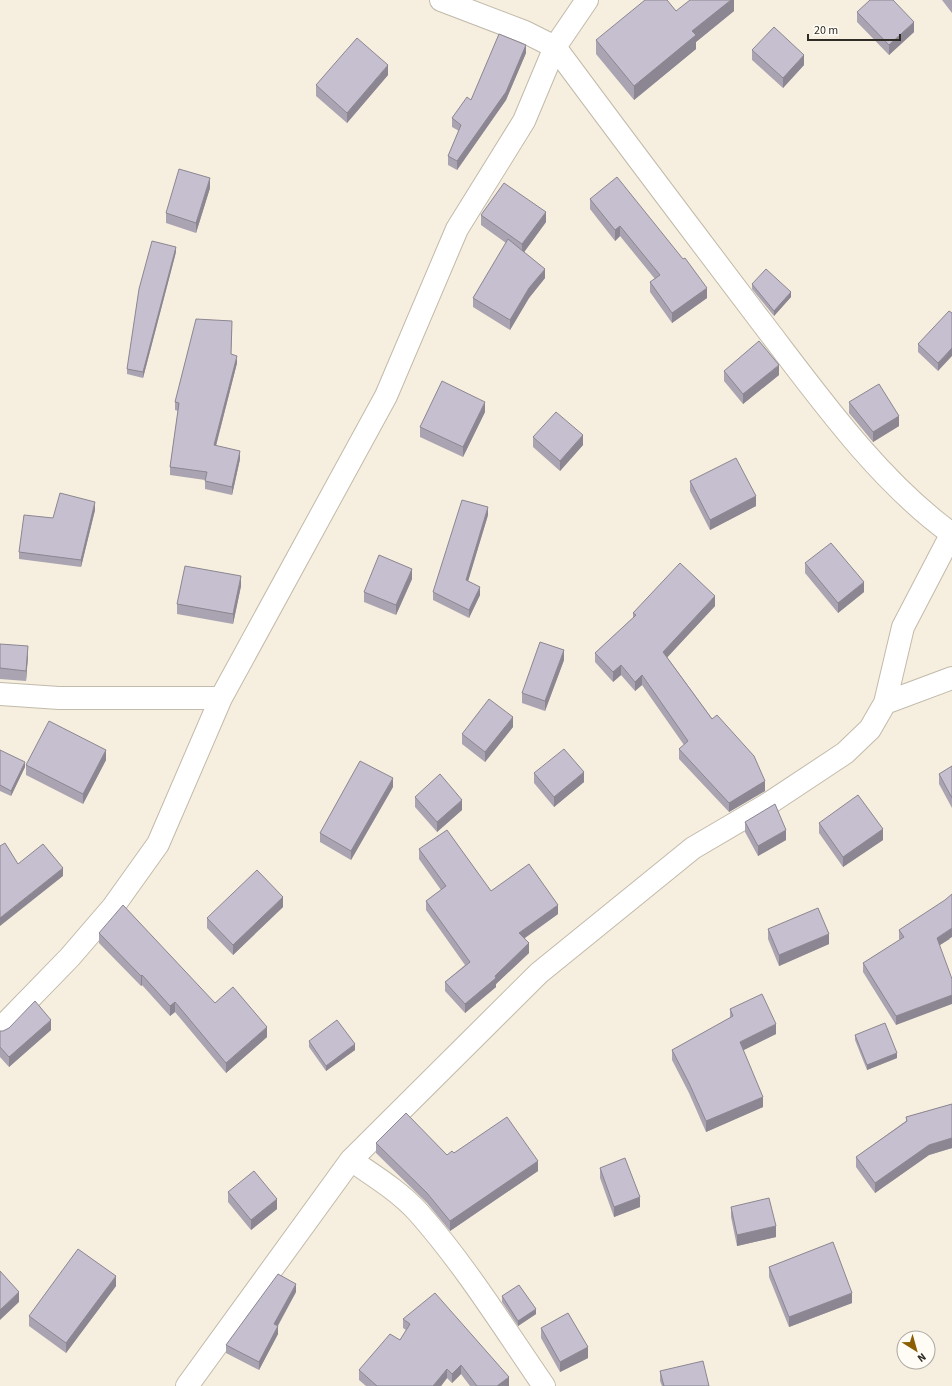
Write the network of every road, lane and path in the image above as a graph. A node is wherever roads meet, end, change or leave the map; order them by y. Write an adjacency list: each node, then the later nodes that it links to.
1 (441, 0): 3 (street)
2 (587, 0): 3 (street)
3 (555, 47): 4 (street); 7 (street)
4 (952, 533): 8 (street)
5 (952, 678): 8 (street)
6 (0, 694): 7 (street)
7 (222, 698): 9 (street)
8 (885, 703): 10 (street)
9 (0, 1028)
10 (351, 1160): 11 (street); 12 (street)
11 (187, 1386)
12 (544, 1386)

